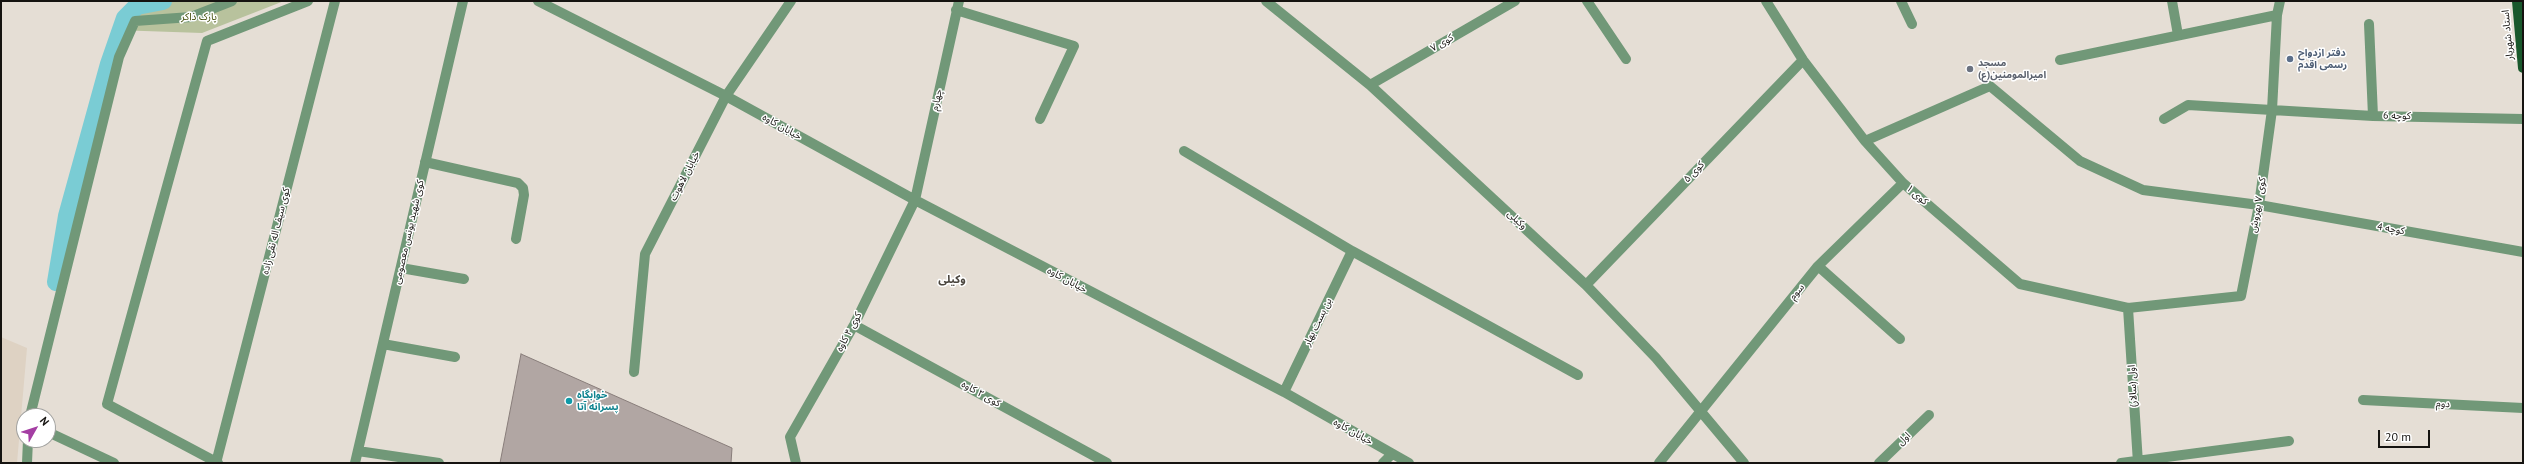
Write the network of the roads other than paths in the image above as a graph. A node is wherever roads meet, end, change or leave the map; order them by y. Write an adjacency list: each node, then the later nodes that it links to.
1 (232, 1): 53 (street)
2 (308, 1): 65 (street)
3 (335, 1): 65 (street, کوی سیف اله نقی زاده)
4 (463, 1): 33 (street, کوی شهید یونس معصومی)
5 (538, 1): 25 (street, خیابان کاوه)
6 (791, 1): 25 (street, خیابان لاهوت)
7 (1266, 1): 24 (street, وکیلی)
8 (1515, 1): 24 (street, کوی ۷)
9 (1587, 1): 20 (street)
10 (1766, 1): 21 (street, کوی ۱)
11 (1900, 1): 17 (street)
12 (2172, 1): 19 (street)
13 (2280, 1): 16 (street, کوی ۷ بهروش)
14 (2517, 1): 23 (main road, استاد شهریار)
15 (958, 6): 28 (street); 35 (street, چهارم)
16 (2277, 16): 19 (street); 26 (street, کوی ۷ بهروش)
17 (1912, 24)
18 (2369, 24): 27 (street)
19 (2178, 36): 22 (street)
20 (1626, 59)
21 (1803, 60): 31 (street, کوی ۱); 43 (street, کوی ۵)
22 (2060, 60)
23 (2523, 68)
24 (1370, 86): 43 (street, وکیلی)
25 (726, 96): 35 (street, خیابان کاوه); 49 (street, خیابان لاهوت)
26 (2272, 110): 27 (street, کوچه 6); 29 (street, کوچه 6); 36 (street, کوی ۷ بهروش)
27 (2373, 116): 30 (street, کوچه 6)
28 (1040, 119)
29 (2164, 119)
30 (2523, 119)
31 (1865, 141): 34 (street, کوی ۱); 36 (street, کوچه 4)
32 (1184, 151): 38 (street)
33 (425, 162): 37 (street); 41 (street, کوی شهید یونس معصومی)
34 (1903, 183): 40 (street, سوم); 44 (street, کوی ۱)
35 (915, 200): 45 (street, کوی ۴ کاوه); 51 (street, خیابان کاوه)
36 (2259, 205): 39 (street, کوچه 4); 44 (street, کوی ۷ بهروش)
37 (516, 239)
38 (1352, 251): 50 (street); 51 (street, بن بست بهار)
39 (2523, 252)
40 (1818, 266): 46 (street); 55 (street, سوم)
41 (400, 268): 42 (street); 47 (street, کوی شهید یونس معصومی)
42 (464, 279)
43 (1586, 285): 55 (street, وکیلی)
44 (2128, 308): 62 (street, اول (سالار))
45 (854, 325): 68 (street, کوی ۴ کاوه); 69 (street, کوی ۲ کاوه)
46 (1900, 339)
47 (383, 344): 48 (street); 60 (street, کوی شهید یونس معصومی)
48 (455, 357)
49 (634, 372)
50 (1578, 375)
51 (1284, 392): 61 (street, خیابان کاوه)
52 (2363, 400): 54 (street, دوم)
53 (32, 408)
54 (2523, 408)
55 (1702, 411): 72 (street); 73 (street, وکیلی)
56 (1929, 415): 74 (street, اول)
57 (56, 436): 64 (street)
58 (2289, 441): 62 (street)
59 (28, 448): 63 (street)
60 (358, 451): 66 (street, کوی شهید یونس معصومی); 67 (street)
61 (1392, 454): 70 (street); 71 (street, خیابان کاوه)
62 (2138, 462): 75 (street)
63 (27, 463)
64 (114, 463)
65 (216, 463)
66 (355, 463)
67 (439, 463)
68 (796, 463)
69 (1107, 463)
70 (1383, 463)
71 (1409, 463)
72 (1659, 463)
73 (1744, 463)
74 (1879, 463)
75 (2121, 463)

